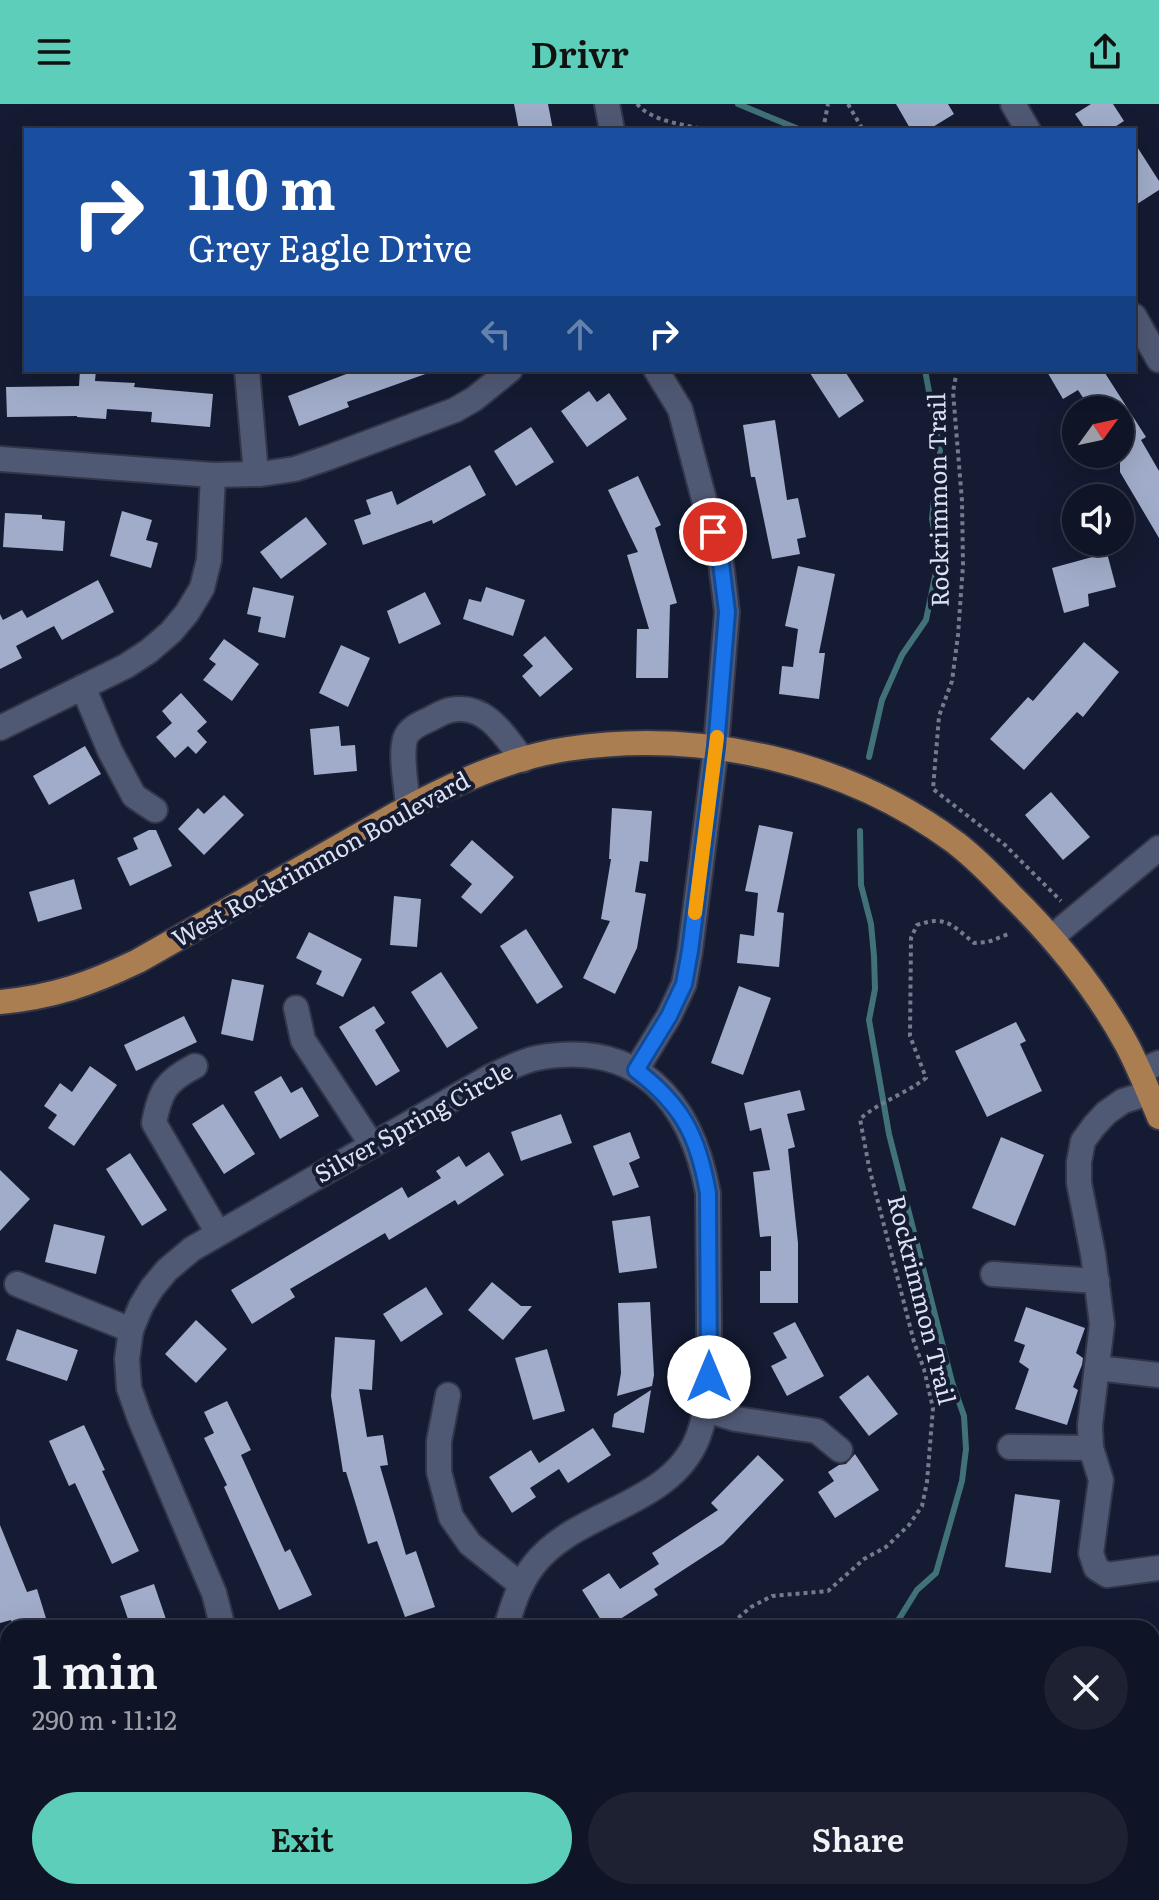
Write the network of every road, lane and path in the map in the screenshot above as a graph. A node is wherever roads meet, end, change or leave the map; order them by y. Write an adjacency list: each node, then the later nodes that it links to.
1 (607, 104): 6 (street)
2 (637, 104): 7 (path)
3 (828, 104): 8 (path)
4 (848, 104): 9 (path)
5 (1013, 104): 10 (street)
6 (612, 128)
7 (698, 128)
8 (824, 128)
9 (862, 128)
10 (1027, 128)
11 (1136, 320): 12 (street)
12 (1159, 360)
13 (247, 372): 18 (street)
14 (508, 372): 18 (street)
15 (657, 372): 22 (street)
16 (957, 372): 27 (path, Rockrimmon Trail)
17 (0, 459): 19 (street)
18 (256, 474): 19 (street)
19 (213, 475): 20 (street)
20 (83, 687): 21 (street); 25 (street)
21 (0, 728)
22 (716, 747): 23 (main road, West Rockrimmon Boulevard); 29 (main road, West Rockrimmon Boulevard); 33 (street)
23 (523, 760): 24 (main road, West Rockrimmon Boulevard); 24 (street)
24 (408, 807): 30 (main road, West Rockrimmon Boulevard)
25 (155, 810)
26 (1159, 848): 29 (street)
27 (1062, 902)
28 (1011, 933): 53 (path, Rockrimmon Trail)
29 (1052, 937): 34 (main road, West Rockrimmon Boulevard)
30 (0, 1002)
31 (296, 1008): 36 (street)
32 (195, 1066): 37 (street)
33 (636, 1070): 36 (street, Silver Spring Circle); 45 (street, Silver Spring Circle)
34 (1149, 1075): 35 (main road, West Rockrimmon Boulevard); 39 (street)
35 (1159, 1117)
36 (372, 1145): 37 (street, Silver Spring Circle)
37 (218, 1233): 41 (street, Silver Spring Circle)
38 (993, 1274): 39 (street)
39 (1097, 1281): 42 (street)
40 (17, 1284): 41 (street)
41 (131, 1330): 51 (street, Silver Spring Circle)
42 (1097, 1368): 43 (street); 47 (street)
43 (1159, 1375)
44 (448, 1395): 50 (street)
45 (706, 1410): 48 (street); 50 (street, Silver Spring Circle)
46 (1010, 1447): 47 (street)
47 (1091, 1448): 49 (street)
48 (840, 1450)
49 (1159, 1568)
50 (521, 1585): 52 (street, Silver Spring Circle)
51 (221, 1620)
52 (508, 1620)
53 (736, 1620)

